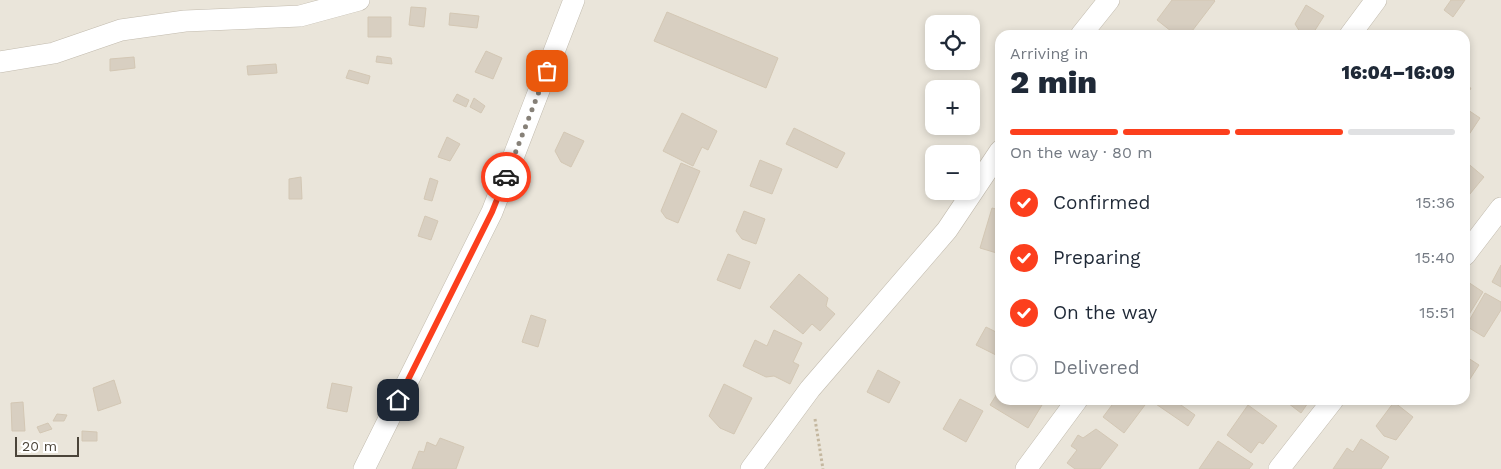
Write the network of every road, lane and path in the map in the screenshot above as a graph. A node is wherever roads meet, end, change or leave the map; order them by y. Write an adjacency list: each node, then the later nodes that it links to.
1 (359, 0): 7 (street)
2 (574, 0): 14 (street)
3 (1109, 0): 5 (street)
4 (1376, 0): 6 (street)
5 (1085, 30)
6 (1354, 30)
7 (0, 62)
8 (995, 158): 11 (street)
9 (1501, 208): 10 (street)
10 (1470, 248)
11 (810, 389): 15 (street); 16 (path)
12 (1073, 405): 17 (street)
13 (1329, 405): 18 (street)
14 (364, 469)
15 (750, 469)
16 (823, 469)
17 (1026, 469)
18 (1279, 469)

